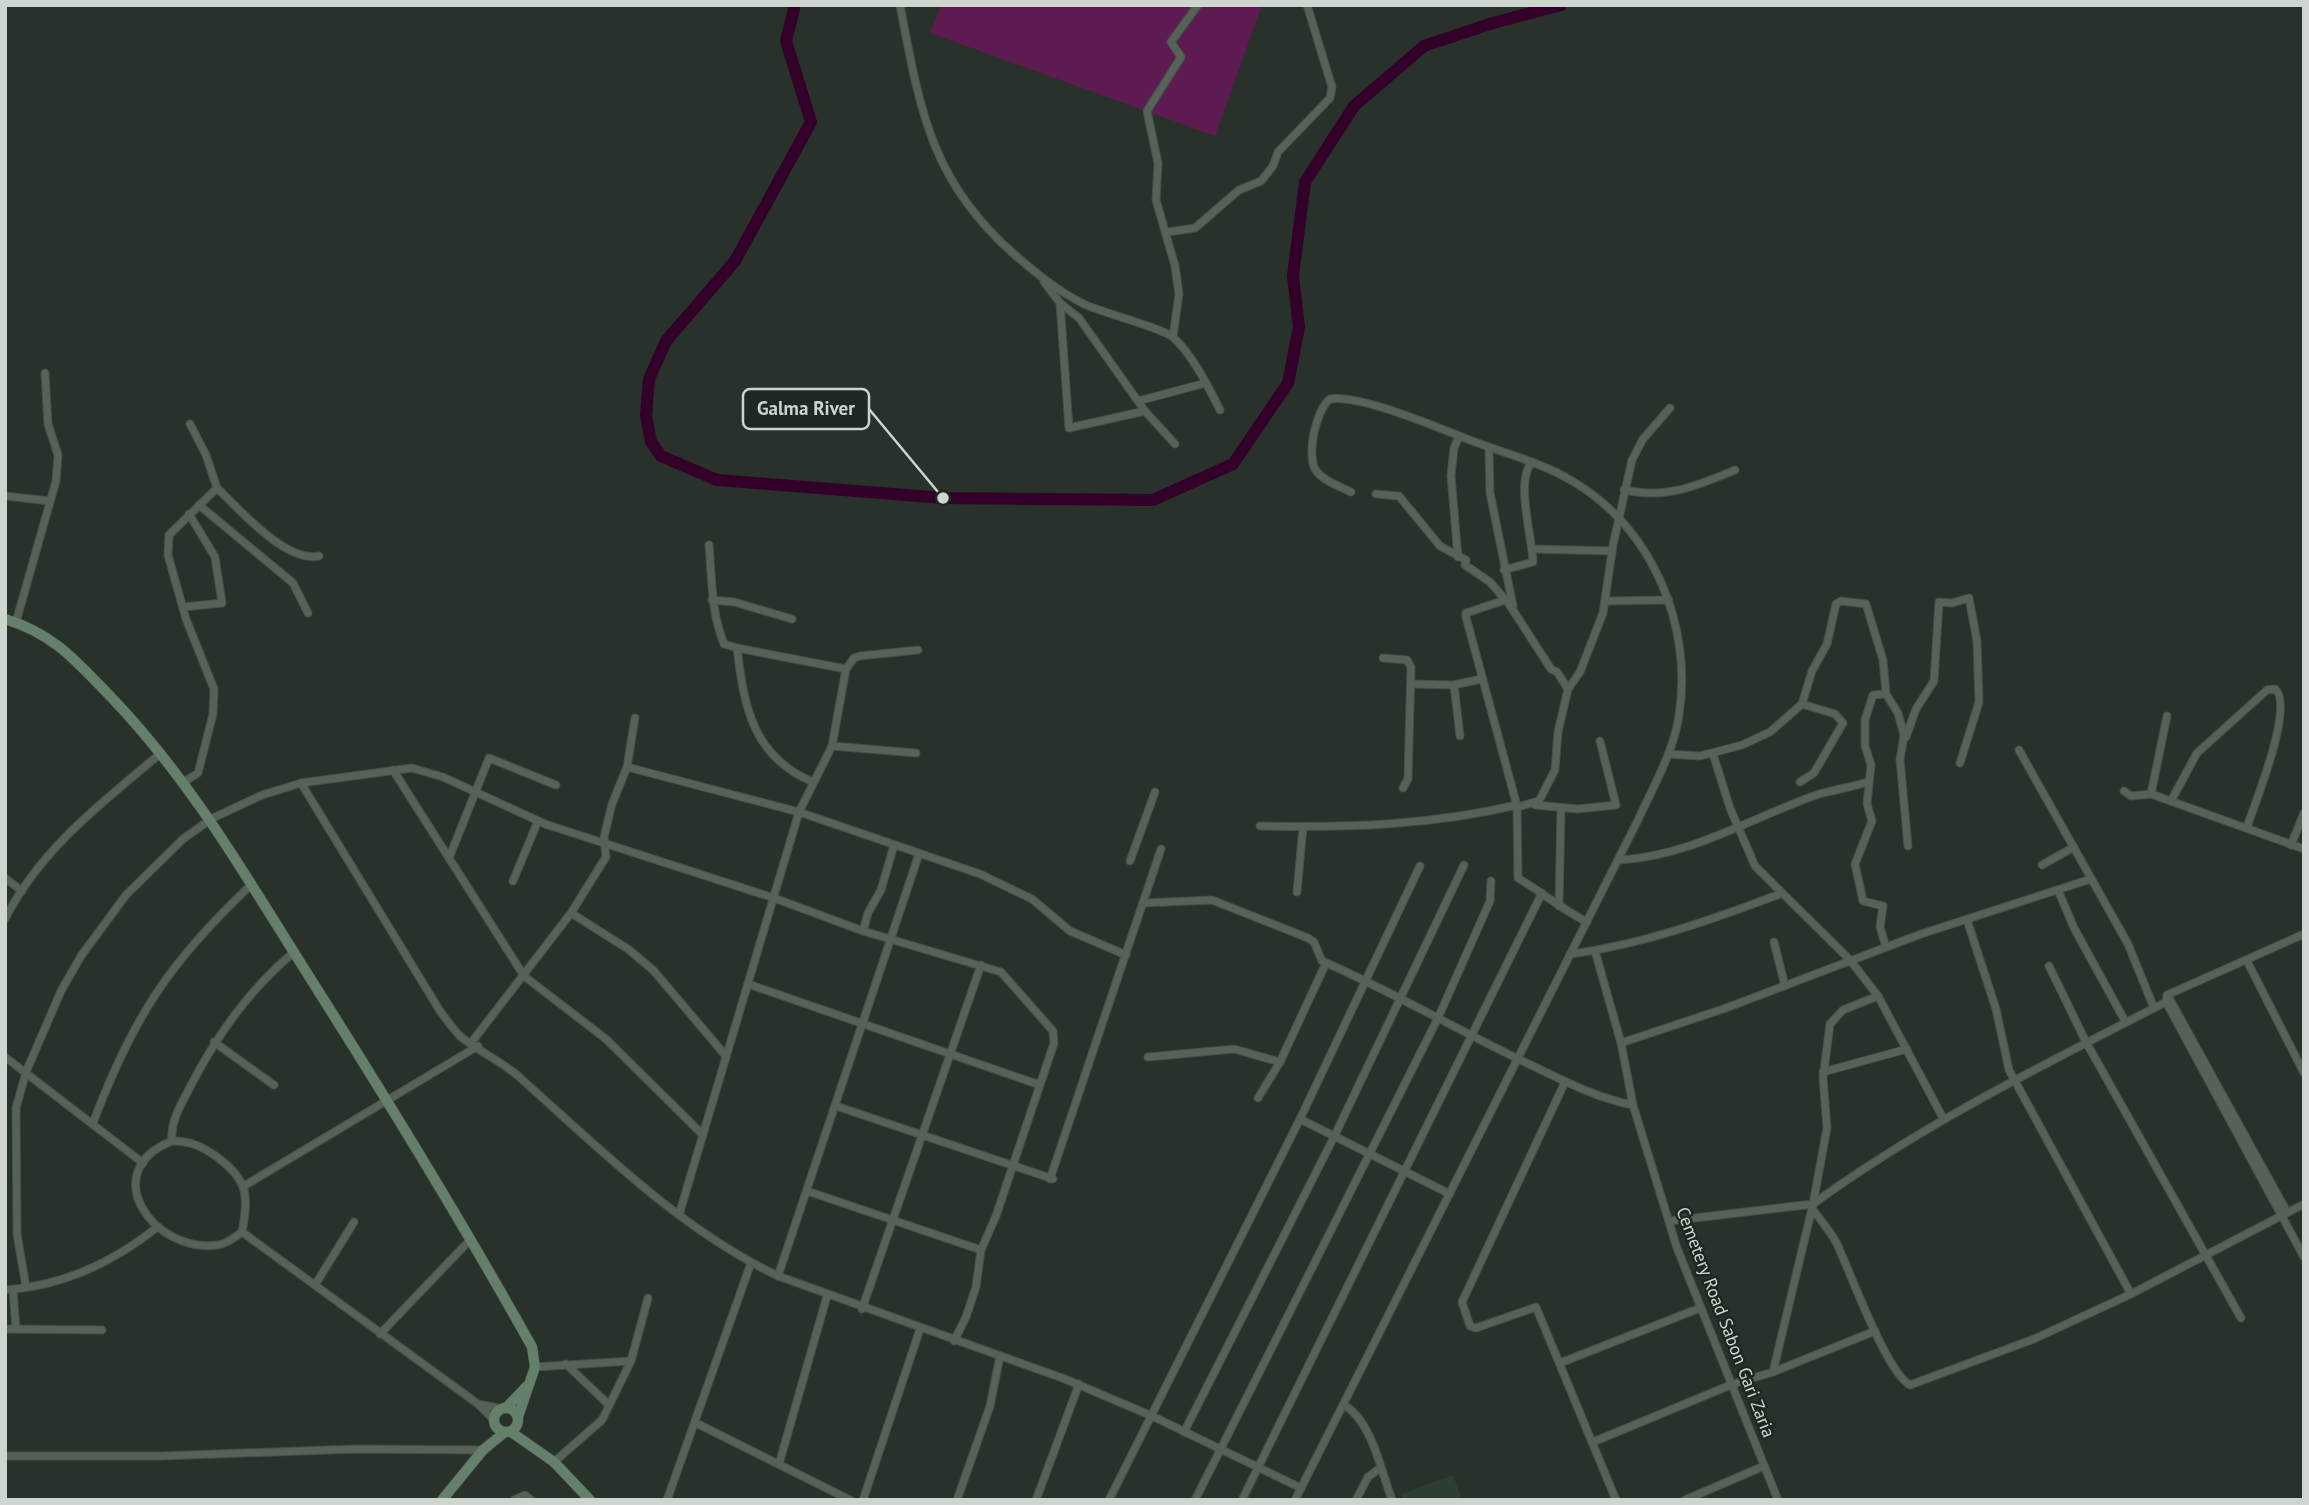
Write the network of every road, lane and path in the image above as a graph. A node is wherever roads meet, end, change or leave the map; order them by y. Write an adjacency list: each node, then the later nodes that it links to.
1 (900, 5): 5 (street)
2 (1198, 5): 4 (street)
3 (1307, 5): 4 (street)
4 (1168, 232): 7 (street)
5 (1039, 276): 6 (street); 7 (street)
6 (1060, 303): 10 (street); 13 (street)
7 (1173, 336): 9 (street)
8 (45, 373): 25 (street)
9 (1206, 383): 10 (street); 12 (street)
10 (1138, 401): 13 (street)
11 (1670, 408): 21 (street)
12 (1220, 410)
13 (1145, 411): 16 (street)
14 (190, 424): 20 (street)
15 (1459, 436): 17 (street); 22 (street); 33 (street)
16 (1175, 444)
17 (1489, 447): 18 (street); 34 (street)
18 (1532, 462): 28 (street); 30 (street)
19 (1735, 470): 21 (street)
20 (218, 488): 26 (street); 32 (street)
21 (1624, 489): 28 (street)
22 (1351, 492)
23 (1376, 494): 33 (street)
24 (5, 496): 25 (street)
25 (50, 501): 43 (street)
26 (200, 505): 27 (street); 41 (street)
27 (189, 514): 39 (street); 39 (street)
28 (1619, 520): 31 (street); 37 (street)
29 (709, 545): 35 (street)
30 (1532, 549): 31 (street); 34 (street)
31 (1612, 551): 38 (street)
32 (319, 556)
33 (1458, 557): 36 (street)
34 (1504, 570): 40 (street)
35 (712, 600): 42 (street); 44 (street)
36 (1505, 600): 40 (street); 48 (street)
37 (1669, 600): 38 (street); 63 (street)
38 (1605, 601): 51 (street)
39 (184, 607): 68 (street)
40 (1514, 610): 51 (street)
41 (308, 613)
42 (792, 619)
43 (10, 621): 61 (street)
44 (737, 648): 47 (street); 69 (street)
45 (918, 650): 47 (street)
46 (1383, 658): 49 (street)
47 (846, 669): 59 (street)
48 (1481, 679): 50 (street); 81 (street)
49 (1411, 684): 50 (street); 74 (street)
50 (1454, 685): 56 (street)
51 (1567, 689): 80 (street)
52 (1886, 694): 53 (street); 58 (street); 71 (street)
53 (1802, 704): 64 (street); 70 (street)
54 (2167, 716): 78 (street)
55 (635, 718): 66 (street)
56 (1460, 736)
57 (1600, 741): 82 (street)
58 (1904, 741): 65 (street); 94 (street)
59 (832, 746): 62 (street); 69 (street)
60 (2019, 750): 95 (street)
61 (162, 752): 68 (street); 111 (street)
62 (916, 753)
63 (1668, 754): 64 (street); 100 (street)
64 (1713, 754): 89 (street)
65 (1960, 763)
66 (627, 766): 83 (street); 91 (street)
67 (393, 770): 72 (street); 75 (street); 99 (street)
68 (184, 782): 85 (street)
69 (813, 782): 83 (street)
70 (1800, 782)
71 (1868, 782): 89 (street); 126 (street)
72 (301, 783): 85 (street); 151 (street)
73 (556, 785): 75 (street)
74 (1403, 788)
75 (477, 791): 86 (street); 99 (street)
76 (2124, 791): 78 (street)
77 (1155, 792): 101 (street)
78 (2151, 794): 79 (street)
79 (2171, 802): 90 (street); 90 (street)
80 (1534, 804): 81 (street); 82 (street)
81 (1517, 806): 88 (street); 113 (street)
82 (1561, 808): 117 (street)
83 (799, 812): 92 (street); 115 (street)
84 (2304, 813): 93 (street)
85 (211, 819): 109 (street); 159 (street)
86 (538, 821): 91 (street); 107 (street)
87 (1261, 826): 88 (street)
88 (1303, 827): 112 (street)
89 (1739, 827): 100 (street); 114 (street)
90 (2247, 827): 93 (street)
91 (605, 842): 115 (street); 118 (street)
92 (894, 845): 98 (street); 122 (street)
93 (2291, 845): 97 (street)
94 (1908, 846)
95 (2074, 847): 103 (street); 106 (street)
96 (1161, 849): 116 (street)
97 (2304, 849)
98 (919, 854): 124 (street); 130 (street)
99 (449, 858): 136 (street)
100 (1618, 860): 121 (street)
101 (1130, 861)
102 (1464, 865): 141 (street)
103 (2042, 865)
104 (1420, 866): 137 (street)
105 (5, 878): 111 (street)
106 (2091, 879): 110 (street); 143 (street)
107 (513, 881)
108 (1491, 881): 144 (street)
109 (252, 884): 128 (street); 172 (street)
110 (2057, 890): 120 (street); 145 (street)
111 (22, 891): 119 (street)
112 (1297, 892)
113 (1542, 893): 117 (street); 147 (street)
114 (1780, 894): 127 (street); 131 (street)
115 (774, 898): 122 (street); 138 (street)
116 (1143, 903): 130 (street); 133 (street)
117 (1559, 906): 121 (street)
118 (571, 913): 136 (street); 154 (street)
119 (5, 919)
120 (1967, 920): 126 (street); 163 (street)
121 (1587, 922): 129 (street)
122 (863, 931): 124 (street)
123 (2304, 934): 132 (street)
124 (890, 939): 134 (street); 146 (street)
125 (1774, 942): 139 (street)
126 (1886, 947): 131 (street)
127 (1595, 951): 129 (street); 150 (street, Cemetery Road Sabon Gari Zaria)
128 (293, 952): 148 (street); 167 (street)
129 (1570, 954): 157 (street)
130 (1126, 955): 179 (street)
131 (1850, 960): 139 (street); 140 (street)
132 (2247, 961): 142 (street); 161 (street)
133 (1326, 963): 137 (street); 158 (street)
134 (981, 965): 153 (street); 165 (street)
135 (2049, 966): 149 (street)
136 (524, 976): 151 (street); 174 (street)
137 (1365, 978): 141 (street); 171 (street)
138 (748, 984): 146 (street); 154 (street)
139 (1785, 986): 150 (street)
140 (1878, 996): 152 (street); 160 (street)
141 (1400, 998): 144 (street); 175 (street)
142 (2166, 998): 143 (street); 186 (street)
143 (2154, 1008): 145 (street)
144 (1438, 1018): 147 (street); 177 (street)
145 (2125, 1021): 149 (street)
146 (862, 1026): 153 (street); 169 (street)
147 (1472, 1036): 157 (street); 180 (street)
148 (214, 1042): 164 (street); 176 (street)
149 (2086, 1042): 163 (street); 195 (street)
150 (1621, 1043): 168 (street, Cemetery Road Sabon Gari Zaria)
151 (474, 1044): 167 (street); 187 (street)
152 (1907, 1049): 160 (street); 170 (street)
153 (951, 1054): 165 (street); 173 (street)
154 (726, 1056): 174 (street)
155 (5, 1057): 159 (street)
156 (1148, 1057): 158 (street)
157 (1519, 1060): 162 (street); 183 (street)
158 (1280, 1062): 166 (street)
159 (26, 1072): 172 (street); 200 (street)
160 (1823, 1072): 185 (street)
161 (2304, 1073)
162 (1565, 1082): 168 (street); 217 (street)
163 (2016, 1082): 170 (street); 202 (street)
164 (274, 1085)
165 (1040, 1085): 179 (street)
166 (1258, 1098)
167 (386, 1099): 181 (street); 193 (street)
168 (1633, 1105): 189 (street, Cemetery Road Sabon Gari Zaria)
169 (836, 1106): 173 (street); 182 (street)
170 (1943, 1118): 185 (street)
171 (1300, 1119): 175 (street); 228 (street)
172 (93, 1123): 178 (street)
173 (923, 1134): 179 (street); 188 (street)
174 (703, 1135): 187 (street)
175 (1334, 1137): 177 (street); 232 (street)
176 (172, 1141): 178 (street); 181 (street)
177 (1370, 1154): 180 (street); 236 (street)
178 (143, 1163): 191 (street)
179 (1013, 1166): 194 (street)
180 (1406, 1172): 183 (street); 241 (street)
181 (244, 1186): 192 (street)
182 (807, 1191): 188 (street); 198 (street)
183 (1450, 1194): 226 (street)
184 (2304, 1204): 186 (street)
185 (1813, 1208): 189 (street); 212 (street); 220 (street)
186 (2284, 1214): 195 (street); 196 (street)
187 (679, 1215): 197 (street)
188 (894, 1220): 194 (street); 206 (street)
189 (1669, 1221): 205 (street, Cemetery Road Sabon Gari Zaria)
190 (354, 1222): 199 (street)
191 (156, 1228): 192 (street); 200 (street)
192 (242, 1232): 199 (street)
193 (470, 1240): 213 (street); 219 (street)
194 (981, 1250): 214 (street)
195 (2205, 1256): 202 (street); 207 (street)
196 (2304, 1257)
197 (751, 1264): 198 (street); 230 (street)
198 (778, 1276): 203 (street)
199 (315, 1285): 213 (street)
200 (26, 1287): 201 (street)
201 (9, 1290): 209 (street)
202 (2131, 1294): 212 (street)
203 (827, 1296): 206 (street); 239 (street)
204 (648, 1298): 216 (street)
205 (1700, 1308): 217 (street); 223 (street, Cemetery Road Sabon Gari Zaria)
206 (862, 1309): 210 (street)
207 (2241, 1318)
208 (5, 1329): 209 (street)
209 (16, 1329): 211 (street)
210 (920, 1329): 214 (street); 250 (street)
211 (102, 1330)
212 (1875, 1331): 220 (street)
213 (380, 1334): 224 (street)
214 (954, 1341): 215 (street)
215 (1000, 1356): 222 (street); 251 (street)
216 (631, 1361): 218 (street); 225 (street)
217 (1560, 1363): 233 (street)
218 (566, 1364): 219 (street); 225 (street)
219 (536, 1367): 221 (street)
220 (1773, 1372): 223 (street)
221 (530, 1383): 227 (street); 229 (street)
222 (1079, 1384): 228 (street); 252 (street)
223 (1733, 1384): 233 (street); 240 (street, Cemetery Road Sabon Gari Zaria)
224 (478, 1404): 227 (street); 231 (street)
225 (609, 1405): 238 (street)
226 (1344, 1405): 242 (street); 243 (street)
227 (504, 1409): 229 (street); 231 (street)
228 (1152, 1416): 232 (street); 253 (street)
229 (518, 1420): 231 (street); 234 (street)
230 (696, 1423): 239 (street); 248 (street)
231 (501, 1428): 234 (street); 235 (street)
232 (1184, 1432): 236 (street)
233 (1593, 1443): 259 (street)
234 (536, 1447): 238 (street)
235 (484, 1448): 237 (street); 244 (street)
236 (1220, 1448): 241 (street); 254 (street)
237 (5, 1456)
238 (554, 1462): 247 (street)
239 (779, 1464): 249 (street)
240 (1764, 1466): 260 (street); 261 (street, Cemetery Road Sabon Gari Zaria)
241 (1258, 1467): 243 (street); 255 (street)
242 (1380, 1468): 257 (street); 258 (street)
243 (1301, 1488): 256 (street)
244 (442, 1500)
245 (514, 1500): 246 (street)
246 (531, 1500)
247 (590, 1500)
248 (667, 1500)
249 (850, 1500)
250 (863, 1500)
251 (957, 1500)
252 (1036, 1500)
253 (1109, 1500)
254 (1195, 1500)
255 (1242, 1500)
256 (1295, 1500)
257 (1356, 1500)
258 (1392, 1500)
259 (1616, 1500)
260 (1685, 1500)
261 (1778, 1500)

